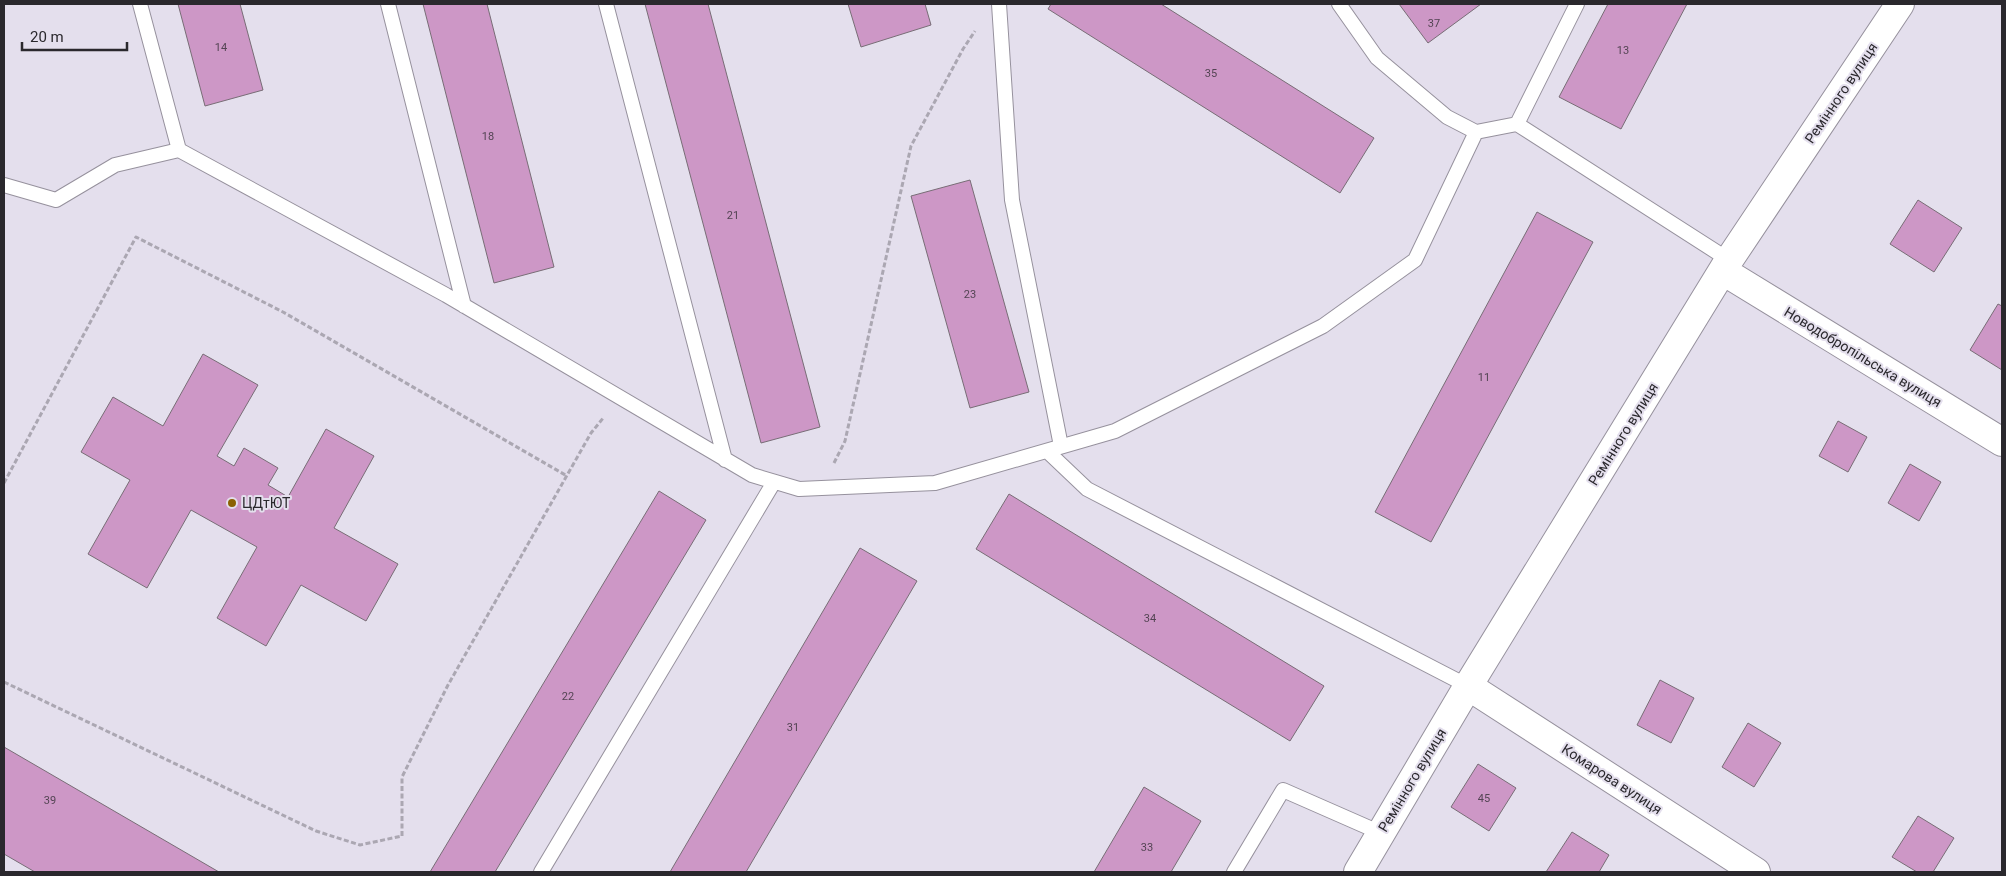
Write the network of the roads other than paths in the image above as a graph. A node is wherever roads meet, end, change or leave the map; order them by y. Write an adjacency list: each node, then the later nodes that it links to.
1 (140, 4): 10 (lane)
2 (388, 4): 13 (lane)
3 (606, 4): 17 (lane)
4 (999, 4): 15 (lane)
5 (1339, 4): 9 (lane)
6 (1576, 4): 8 (lane)
7 (1900, 4): 12 (street, Ремінного вулиця)
8 (1517, 124): 9 (lane); 12 (lane)
9 (1476, 132): 15 (lane)
10 (179, 150): 11 (lane); 13 (lane)
11 (4, 185)
12 (1726, 266): 14 (street, Новодобропільська вулиця); 19 (street, Ремінного вулиця)
13 (464, 306): 17 (lane)
14 (2002, 442)
15 (1061, 446): 16 (lane)
16 (1047, 451): 18 (lane); 19 (lane)
17 (725, 460): 18 (lane)
18 (774, 482): 21 (lane)
19 (1468, 686): 20 (street, Ремінного вулиця); 24 (street, Комарова вулиця)
20 (1381, 833): 22 (lane); 23 (street, Ремінного вулиця)
21 (540, 872)
22 (1234, 872)
23 (1358, 872)
24 (1756, 872)

